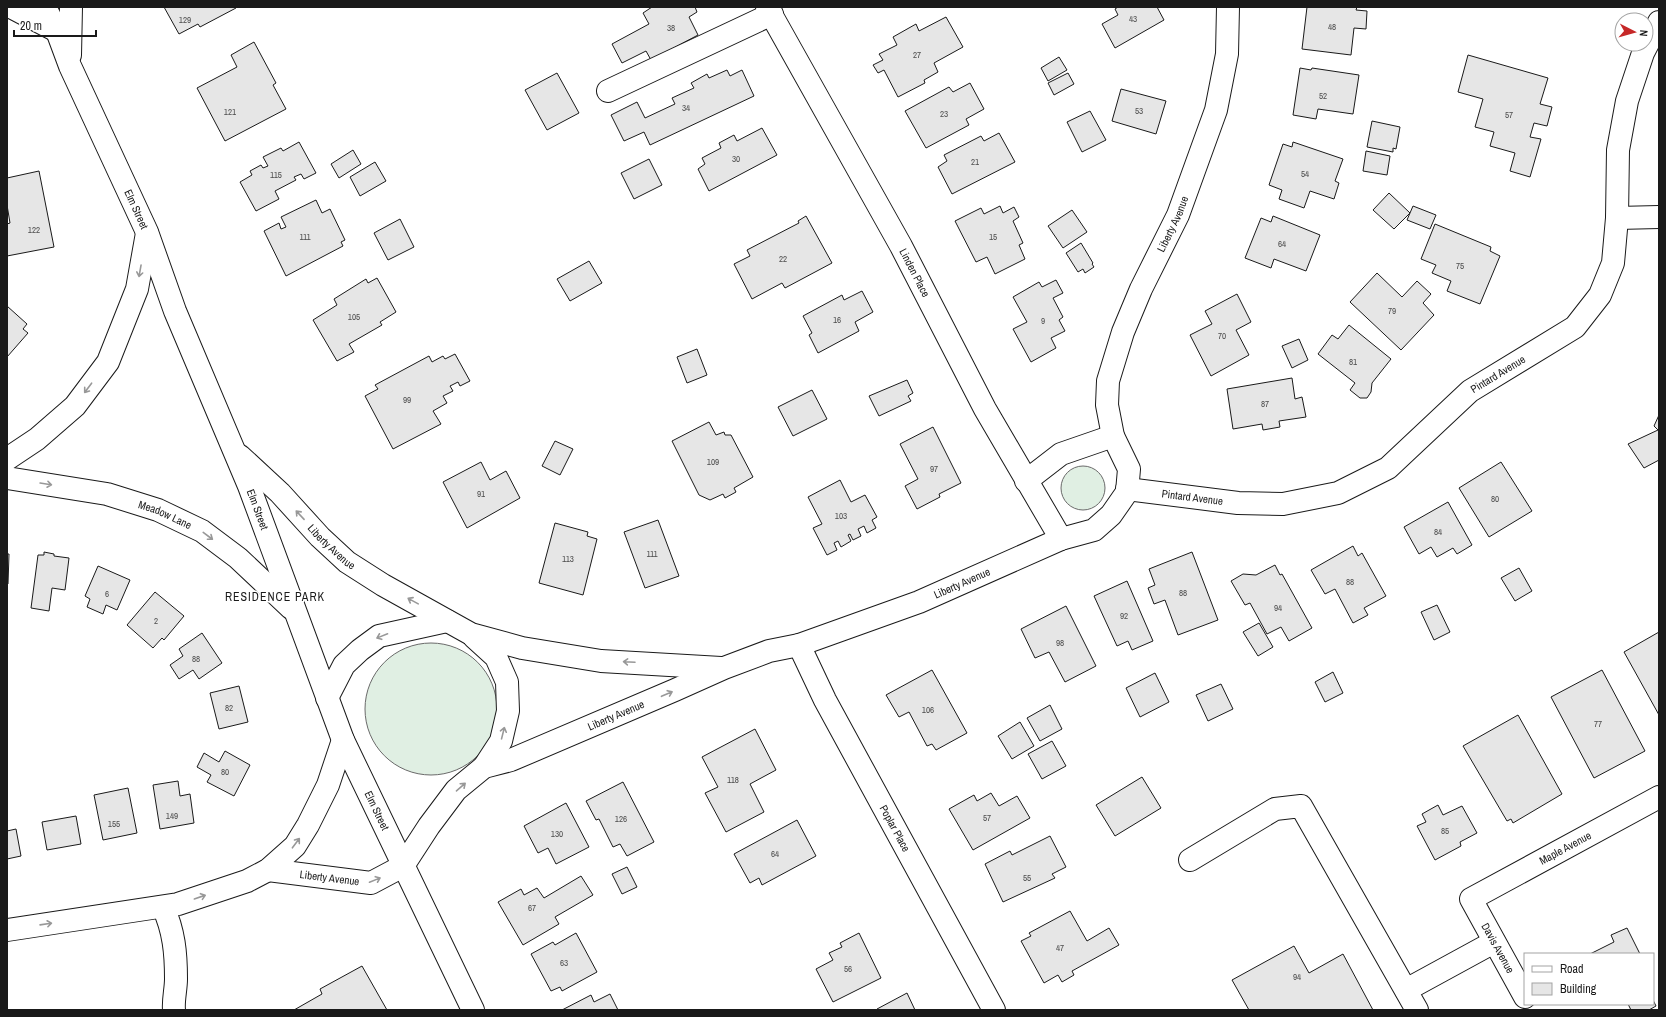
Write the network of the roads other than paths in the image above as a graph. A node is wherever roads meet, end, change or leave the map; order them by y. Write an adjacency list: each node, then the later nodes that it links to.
1 (11, 7): 7 (street)
2 (45, 7): 7 (street, Elm Street)
3 (71, 7): 8 (street)
4 (1228, 7): 13 (street, Liberty Avenue)
5 (769, 11): 9 (street); 17 (street, Linden Place)
6 (1659, 22): 11 (street, Pintard Avenue)
7 (57, 31): 8 (street, Elm Street)
8 (70, 66): 12 (street, Elm Street)
9 (608, 91)
10 (1659, 217): 11 (street)
11 (1618, 218): 18 (street, Pintard Avenue)
12 (147, 232): 14 (street, Elm Street); 15 (street, one-way to 15)
13 (1113, 436): 17 (street); 18 (street, Liberty Avenue)
14 (234, 450): 20 (street, Elm Street); 21 (street, Liberty Avenue, one-way to 14)
15 (7, 459)
16 (7, 478): 20 (street, Meadow Lane, one-way to 20)
17 (1026, 481): 19 (street, Linden Place)
18 (1127, 489): 19 (street, Liberty Avenue)
19 (1061, 539): 23 (street, Liberty Avenue)
20 (294, 611): 25 (street, Elm Street)
21 (447, 621): 22 (street, Liberty Avenue); 25 (street, one-way to 25)
22 (470, 634): 24 (street, Liberty Avenue, one-way to 22); 27 (street, Liberty Avenue, one-way to 22)
23 (799, 645): 24 (street, Liberty Avenue); 40 (street, Poplar Place)
24 (724, 668): 27 (street, Liberty Avenue, one-way to 24)
25 (327, 698): 26 (street, Elm Street)
26 (343, 740): 30 (street, Elm Street); 31 (street, one-way to 26)
27 (484, 767): 30 (street, Liberty Avenue, one-way to 27)
28 (1659, 797): 32 (street, Maple Avenue)
29 (1190, 860): 36 (street)
30 (403, 866): 31 (street, Liberty Avenue, one-way to 30); 39 (street, Elm Street)
31 (268, 870): 33 (street, one-way to 31)
32 (1470, 899): 35 (street, Davis Avenue)
33 (163, 907): 34 (street, one-way to 33); 38 (street)
34 (7, 930)
35 (1494, 942): 36 (street); 37 (street, Davis Avenue)
36 (1406, 990): 41 (street)
37 (1524, 996)
38 (174, 1010)
39 (473, 1010)
40 (994, 1010)
41 (1417, 1010)

